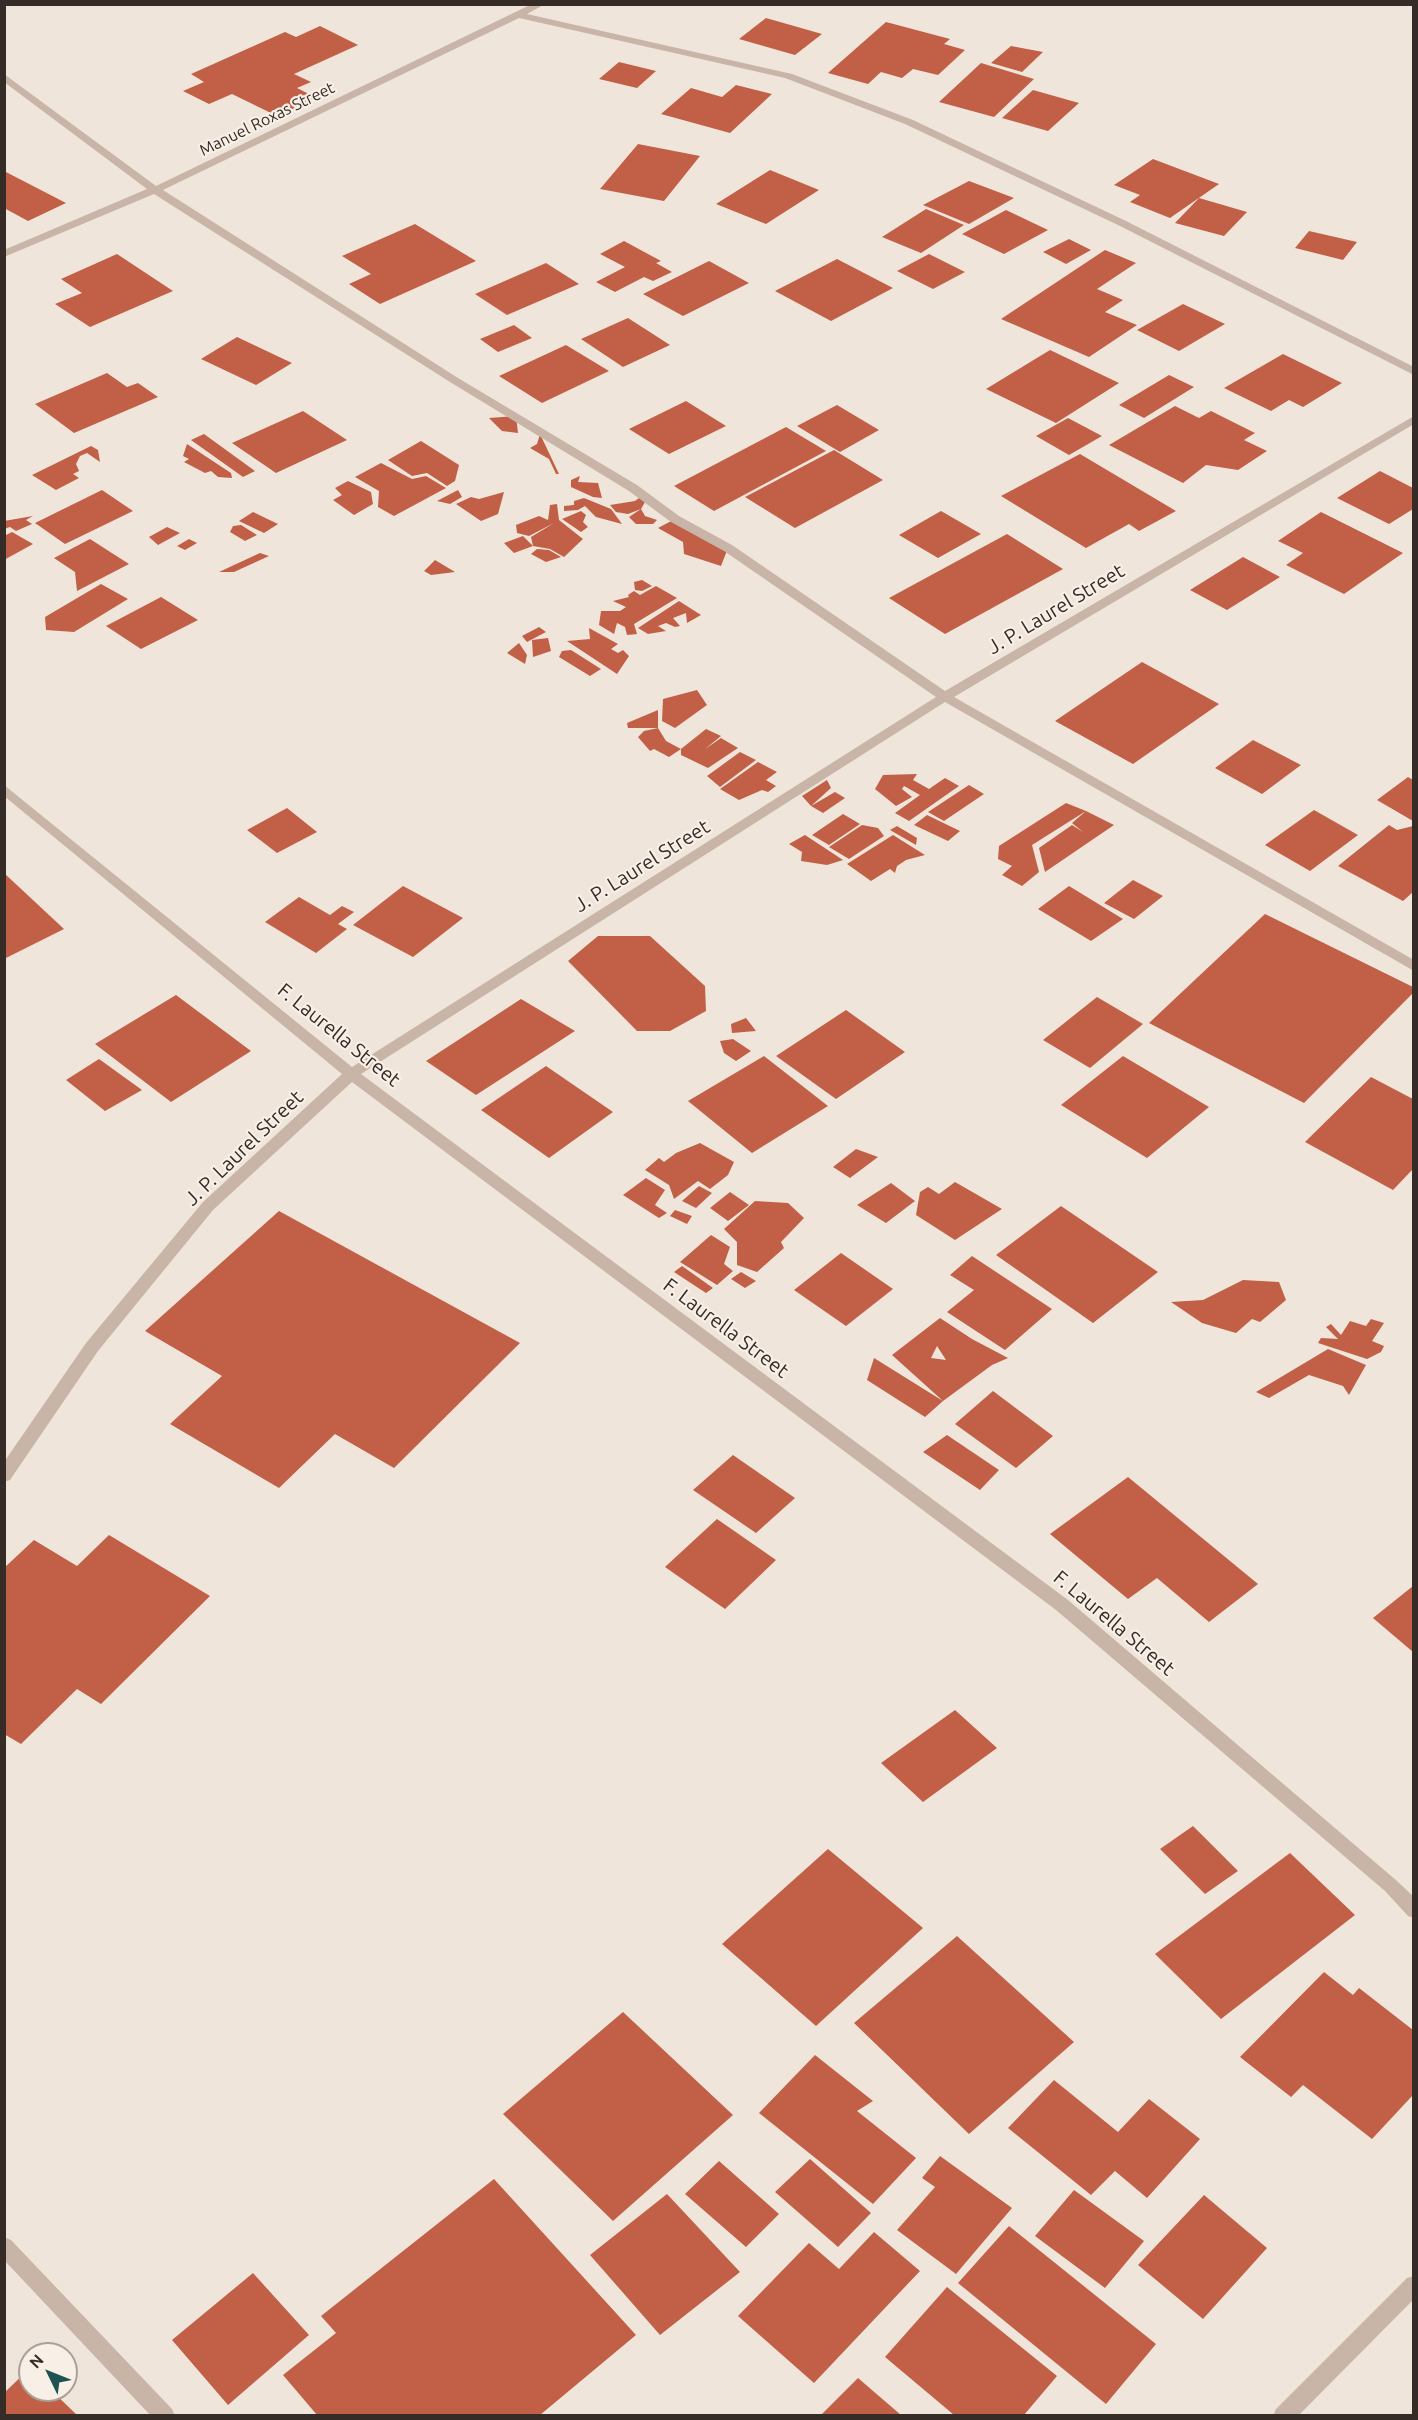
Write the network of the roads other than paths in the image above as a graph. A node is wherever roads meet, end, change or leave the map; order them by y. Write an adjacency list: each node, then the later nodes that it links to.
1 (541, 4): 2 (street, Manuel Roxas Street)
2 (518, 15): 4 (street, Manuel Roxas Street); 6 (street)
3 (4, 77): 4 (street)
4 (155, 189): 5 (street, Manuel Roxas Street); 8 (street)
5 (4, 254)
6 (1413, 372)
7 (1413, 419): 8 (street, J. P. Laurel Street)
8 (945, 697): 10 (street); 11 (street, J. P. Laurel Street)
9 (4, 789): 11 (street, F. Laurella Street)
10 (1413, 966)
11 (351, 1074): 12 (street, J. P. Laurel Street); 13 (street, F. Laurella Street)
12 (4, 1476)
13 (1413, 1910)
14 (4, 2246): 16 (street)
15 (1413, 2286): 17 (street)
16 (165, 2415)
17 (1283, 2415)

